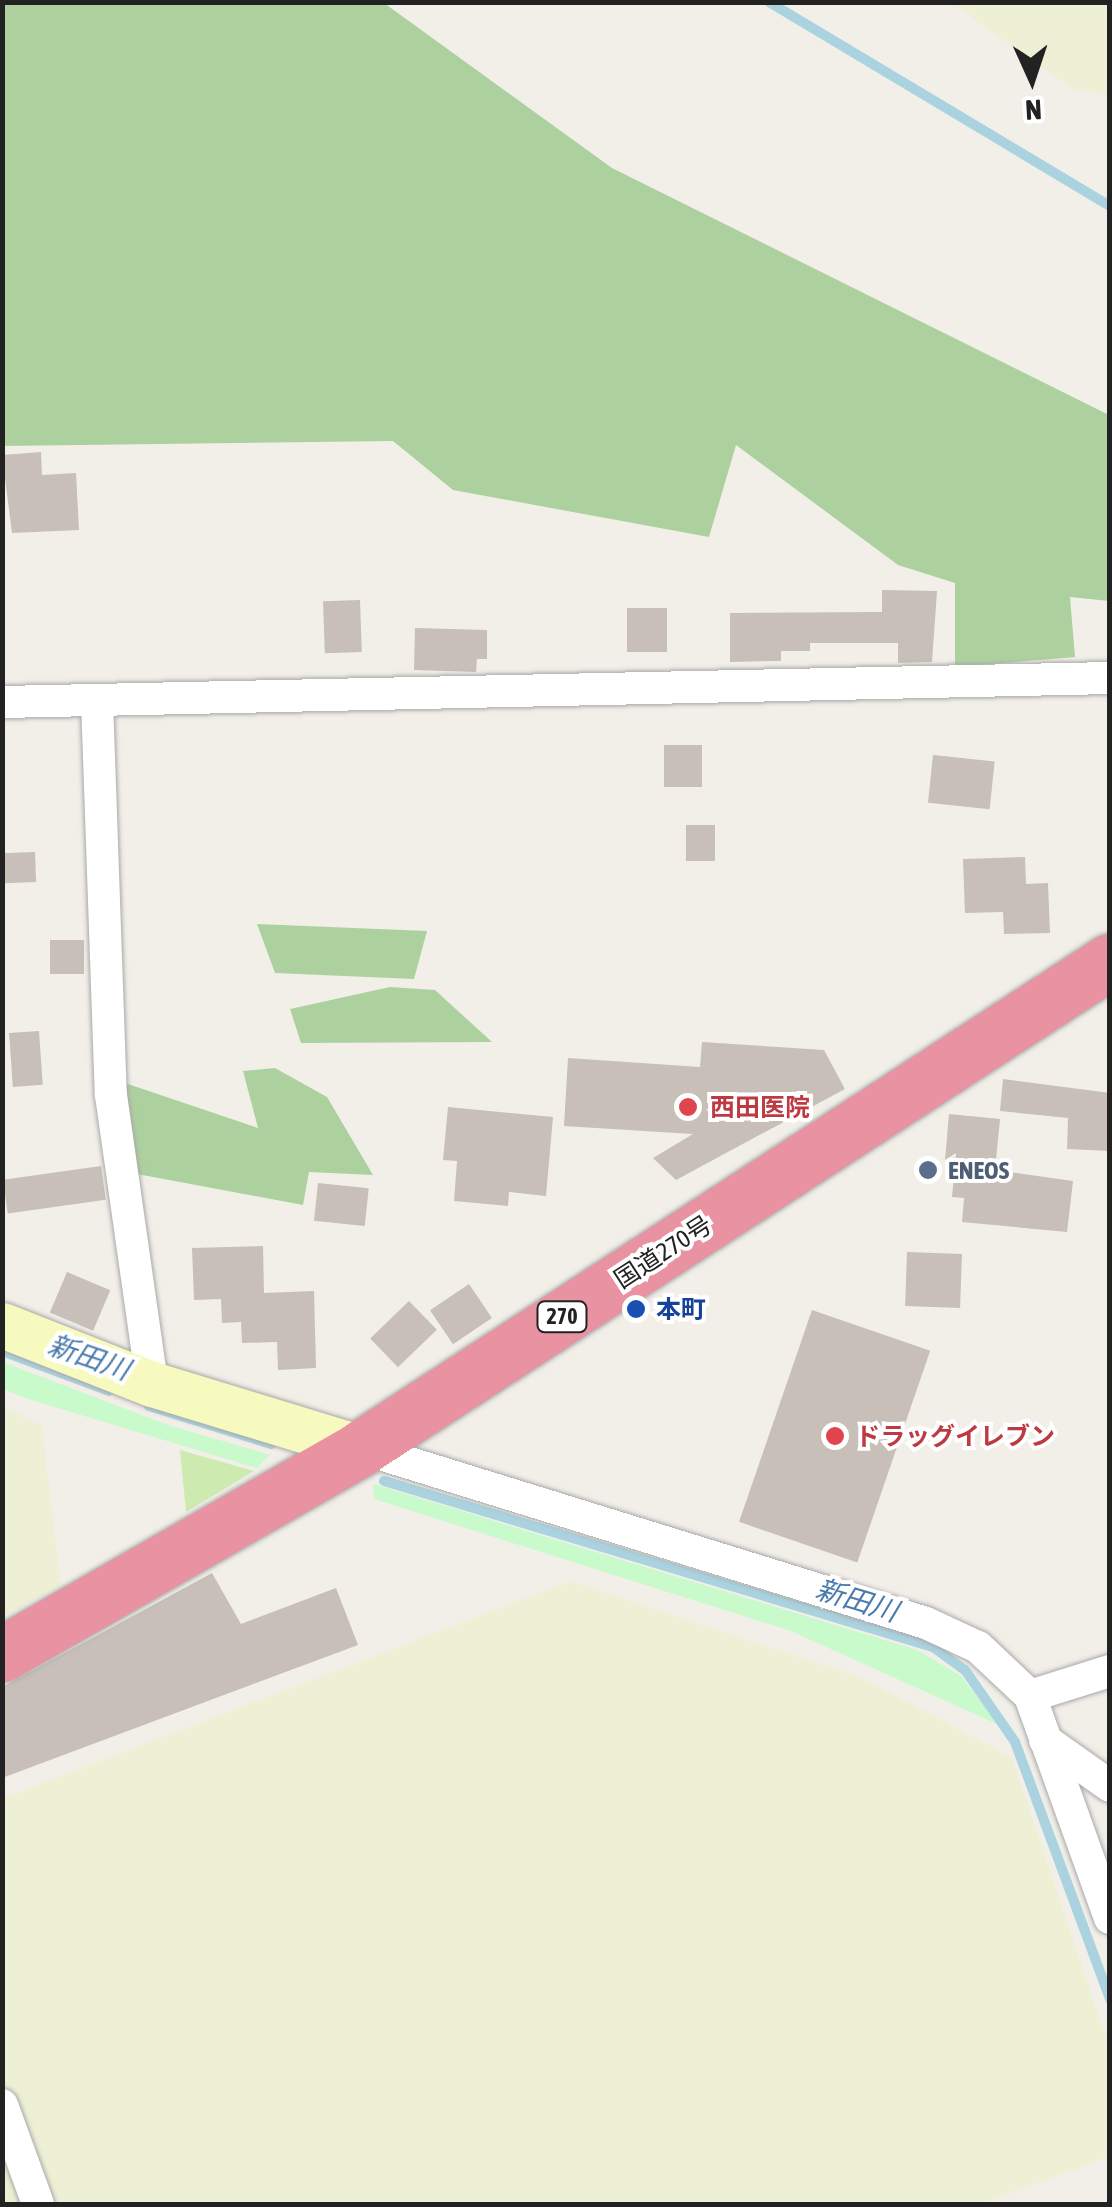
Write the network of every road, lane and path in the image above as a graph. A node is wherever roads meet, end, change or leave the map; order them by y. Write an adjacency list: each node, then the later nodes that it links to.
1 (1110, 678): 2 (street)
2 (96, 700): 3 (street); 6 (street)
3 (2, 702)
4 (1110, 961): 7 (highway, 国道270号 / 270)
5 (2, 1325): 6 (street)
6 (152, 1384): 7 (street)
7 (361, 1448): 8 (highway, 国道270号 / 270); 10 (street)
8 (2, 1654)
9 (1110, 1670): 10 (street)
10 (1030, 1696): 11 (street)
11 (1045, 1740): 12 (street); 13 (street)
12 (1110, 1786)
13 (1110, 1918)
14 (2, 2105): 15 (street)
15 (38, 2204)

